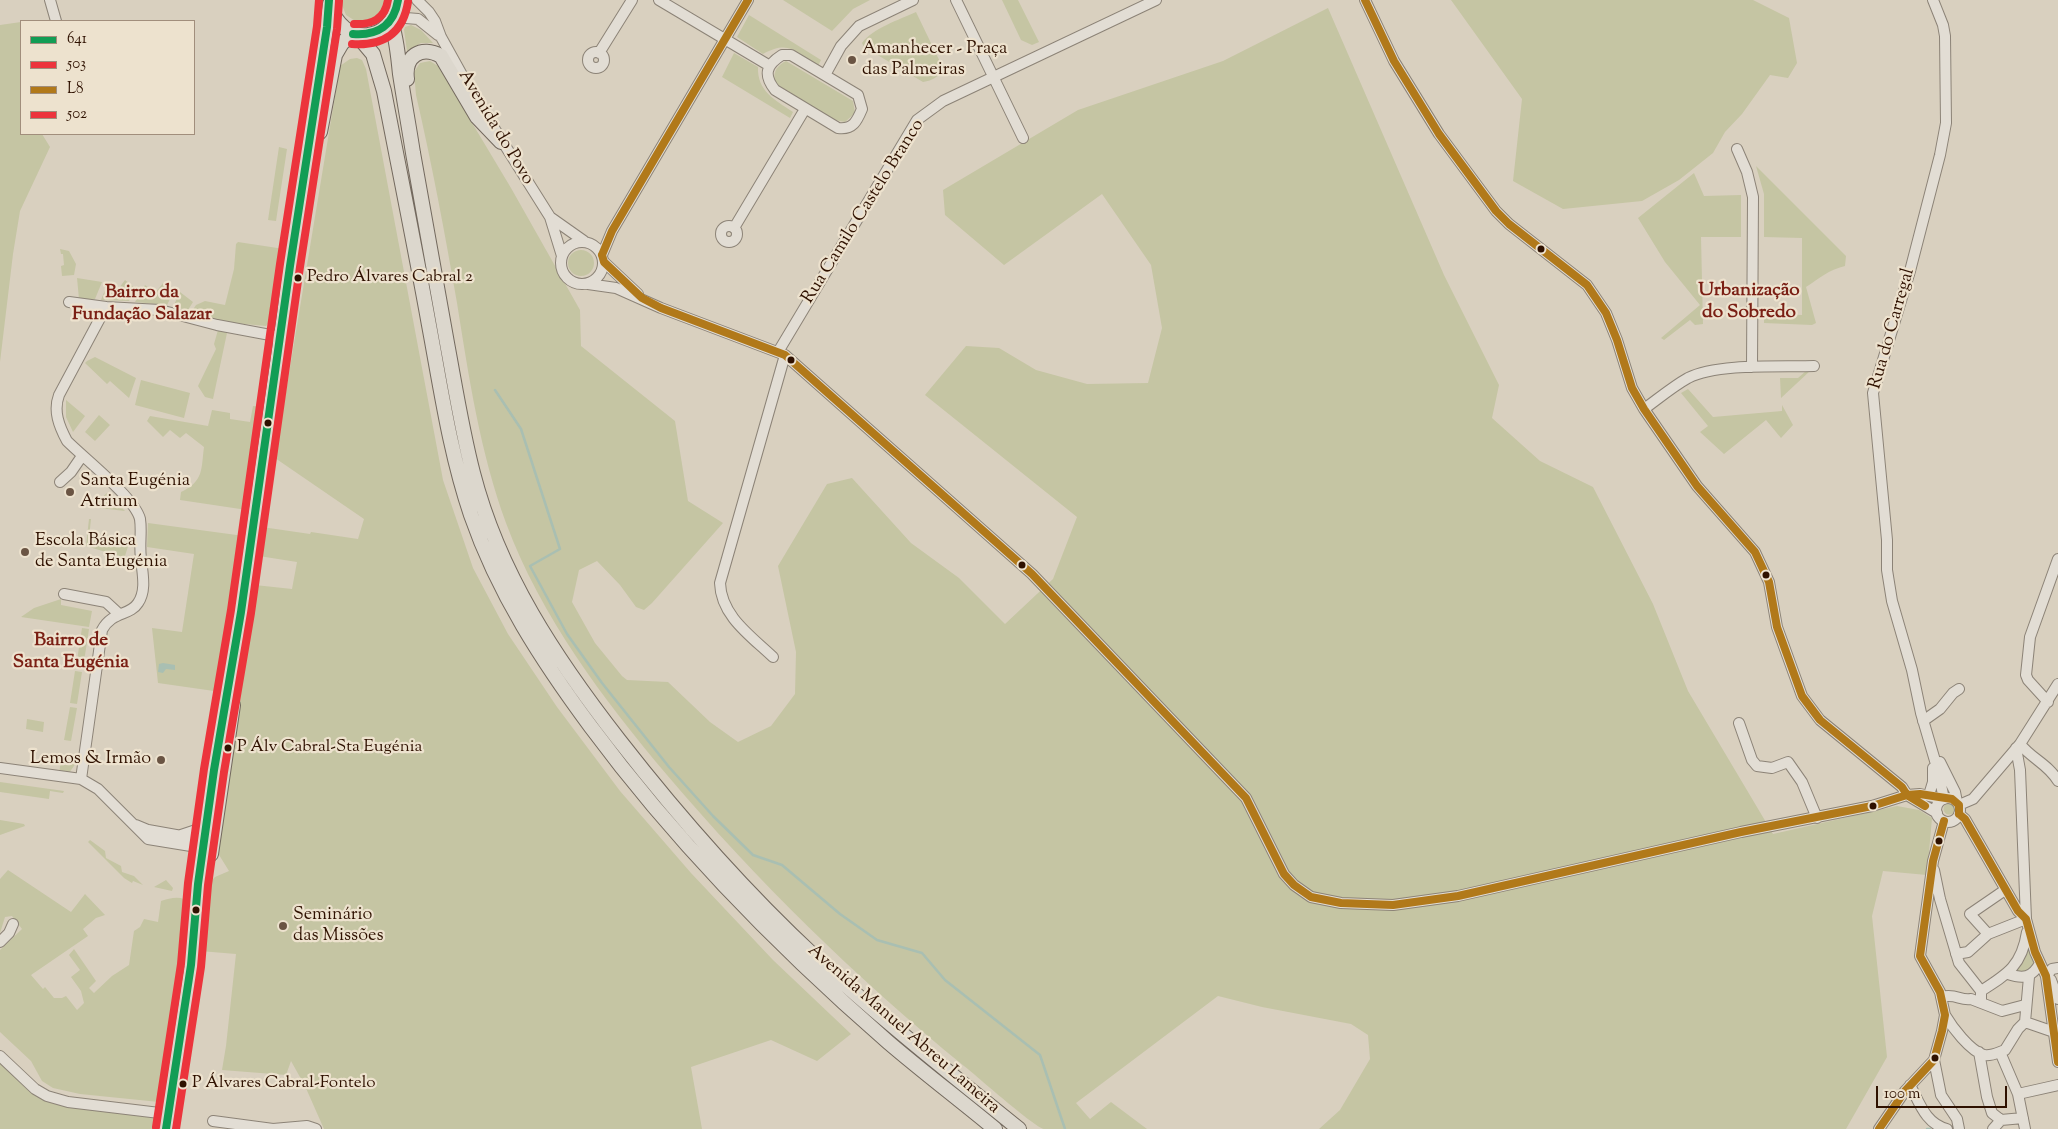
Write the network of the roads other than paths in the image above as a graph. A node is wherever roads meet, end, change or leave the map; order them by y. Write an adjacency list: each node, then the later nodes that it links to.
1 (50, 0): 13 (street)
2 (398, 0): 14 (main road)
3 (418, 0): 16 (street, Avenida do Povo)
4 (632, 0): 18 (street)
5 (659, 0): 17 (street)
6 (748, 0): 17 (street)
7 (913, 0): 20 (street)
8 (956, 0): 21 (street)
9 (1156, 0): 21 (street, Rua Camilo Castelo Branco)
10 (1366, 0): 42 (street)
11 (1933, 0): 53 (street, Rua do Carregal)
12 (329, 2): 15 (main road, Avenida Manuel Abreu Lameira); 37 (main road)
13 (56, 20)
14 (393, 20): 15 (main road); 16 (street, Avenida do Povo); 26 (main road, Avenida Manuel Abreu Lameira)
15 (355, 35): 37 (main road); 110 (main road, Avenida Manuel Abreu Lameira)
16 (441, 37): 24 (street, Avenida do Povo)
17 (725, 39): 19 (street); 29 (street)
18 (599, 53)
19 (770, 66): 20 (street); 22 (street)
20 (825, 75): 22 (street)
21 (994, 77): 23 (street); 39 (street, Rua Camilo Castelo Branco)
22 (805, 109): 28 (street)
23 (1023, 138)
24 (501, 142): 26 (main road); 27 (street, Avenida do Povo)
25 (1736, 149): 41 (street)
26 (415, 164): 111 (main road, Avenida Manuel Abreu Lameira)
27 (550, 217): 30 (street, Avenida do Povo); 31 (street, Avenida do Povo)
28 (734, 228)
29 (612, 231): 30 (street); 32 (street)
30 (587, 242): 31 (street); 32 (street, Avenida do Povo)
31 (562, 256): 33 (street, Avenida do Povo)
32 (603, 259): 33 (street); 34 (street, Avenida do Povo)
33 (588, 284): 34 (street, Avenida do Povo)
34 (642, 298): 39 (street, Avenida do Povo)
35 (69, 302): 36 (street)
36 (106, 307): 38 (street); 43 (street)
37 (284, 315): 38 (main road)
38 (281, 337): 47 (main road)
39 (781, 353): 49 (street, Rua Camilo Castelo Branco); 66 (street)
40 (1814, 366): 41 (street)
41 (1752, 367): 42 (street)
42 (1644, 409): 62 (street)
43 (82, 456): 44 (street); 48 (street)
44 (60, 482)
45 (2058, 559): 52 (street)
46 (64, 594): 48 (street)
47 (241, 612): 57 (main road); 57 (main road)
48 (118, 614): 59 (street)
49 (773, 657)
50 (2058, 684): 52 (street)
51 (1959, 689): 53 (street)
52 (2048, 702): 55 (street)
53 (1923, 721): 56 (street, Rua do Carregal)
54 (1739, 723): 66 (street)
55 (2018, 746): 60 (street); 64 (street); 78 (street)
56 (1931, 747): 61 (street); 63 (street); 64 (street)
57 (220, 767): 68 (main road)
58 (0, 768): 59 (street)
59 (81, 779): 69 (street)
60 (2058, 781)
61 (1929, 795): 62 (street); 63 (street)
62 (1907, 796): 65 (street); 66 (street)
63 (1944, 799): 64 (street); 65 (street)
64 (1958, 807): 67 (street); 76 (street)
65 (1937, 813): 67 (street)
66 (1816, 818)
67 (1944, 821): 74 (street)
68 (211, 822): 70 (street); 71 (main road); 75 (main road)
69 (130, 823): 70 (street); 72 (street)
70 (181, 835): 71 (street)
71 (204, 840): 72 (street); 73 (main road); 75 (main road)
72 (191, 846): 73 (street)
73 (202, 857): 83 (main road)
74 (1933, 861): 81 (street); 89 (street)
75 (206, 885): 83 (main road)
76 (2005, 890): 78 (street); 79 (street)
77 (13, 924): 80 (street)
78 (2027, 924): 79 (street); 82 (street); 85 (street)
79 (1988, 934): 81 (street)
80 (0, 942)
81 (1956, 954): 88 (street)
82 (2040, 963): 86 (street); 87 (street)
83 (191, 965): 104 (main road)
84 (2058, 968): 86 (street)
85 (2008, 974): 87 (street); 88 (street)
86 (2046, 976): 90 (street); 95 (street)
87 (2029, 977): 92 (street)
88 (1981, 991): 91 (street)
89 (1941, 997): 91 (street); 93 (street)
90 (2058, 998)
91 (1981, 1002): 92 (street)
92 (2025, 1005): 94 (street)
93 (1945, 1015): 96 (street); 99 (street)
94 (2025, 1022): 95 (street); 97 (street)
95 (2054, 1032): 100 (street)
96 (1979, 1052): 97 (street); 106 (street)
97 (2000, 1052): 103 (street)
98 (0, 1056): 104 (street)
99 (1934, 1060): 101 (street); 114 (street)
100 (2058, 1062)
101 (1910, 1085): 112 (street); 113 (street)
102 (2058, 1086): 103 (street)
103 (2018, 1094): 105 (street)
104 (168, 1114): 108 (main road)
105 (2023, 1118): 106 (street); 116 (street)
106 (2001, 1120): 115 (street)
107 (213, 1121): 109 (street)
108 (166, 1129)
109 (316, 1129)
110 (995, 1129)
111 (1018, 1129)
112 (1879, 1129)
113 (1948, 1129)
114 (1958, 1129)
115 (1993, 1129)
116 (2025, 1129)

